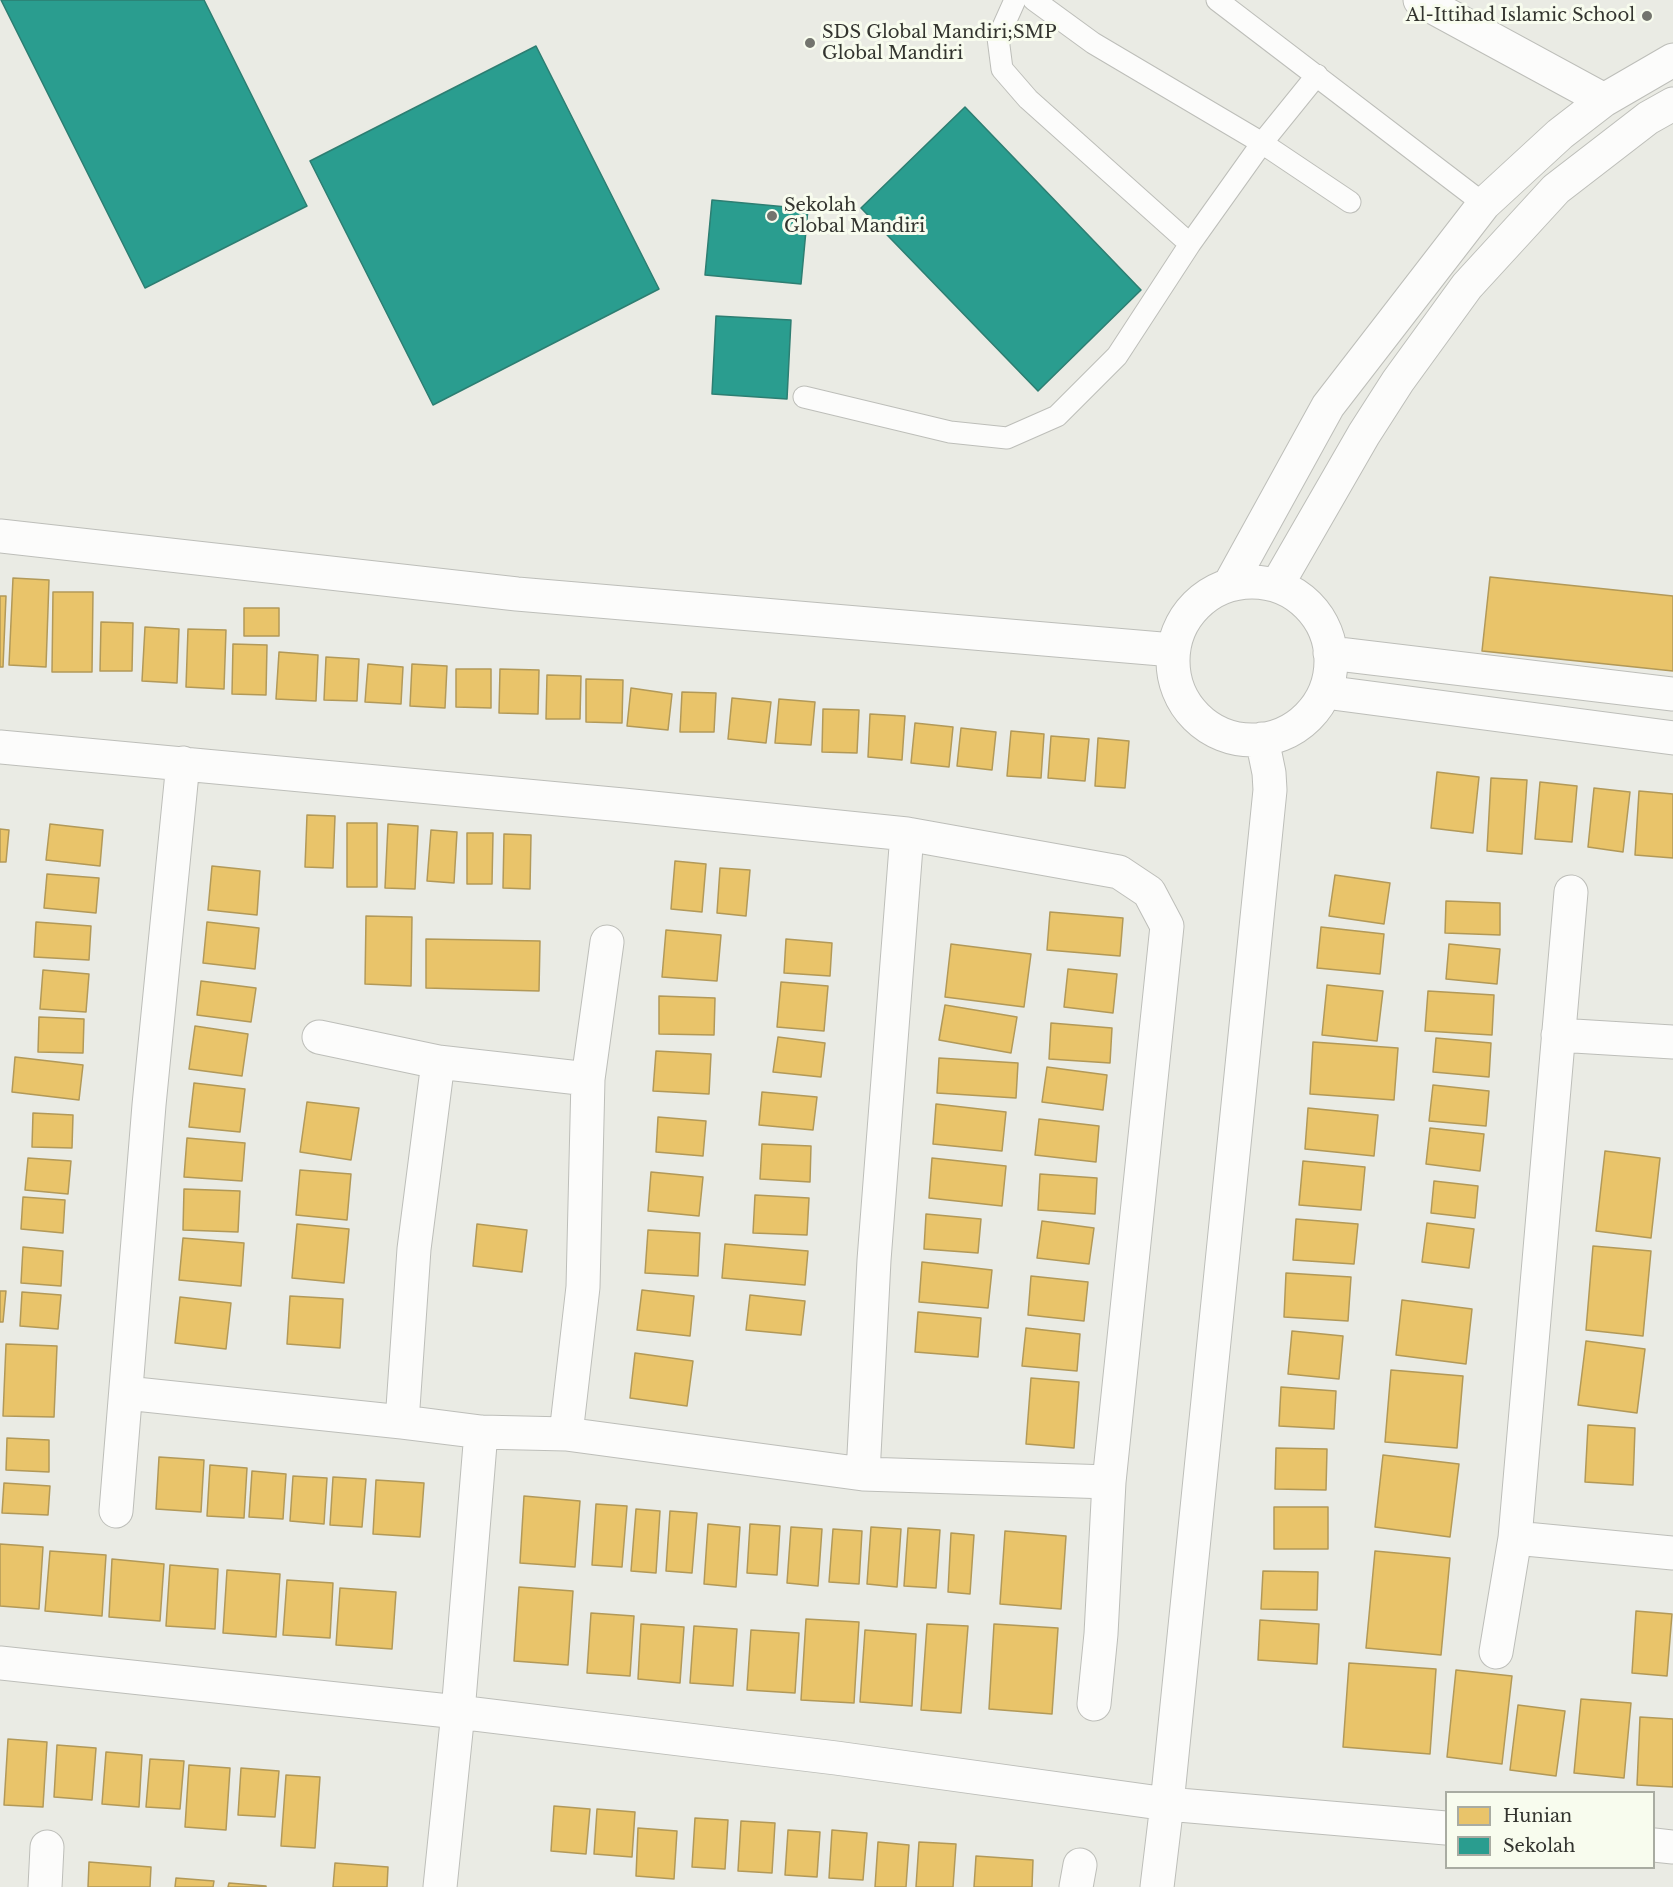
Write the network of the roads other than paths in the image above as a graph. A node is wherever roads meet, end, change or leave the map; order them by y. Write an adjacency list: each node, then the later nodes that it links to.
1 (1015, 0): 12 (lane)
2 (1034, 0): 9 (lane)
3 (1216, 0): 6 (lane)
4 (1420, 0): 7 (street)
5 (1673, 60): 7 (street)
6 (1317, 75): 9 (lane); 11 (lane)
7 (1604, 100): 11 (street)
8 (1673, 104): 16 (street)
9 (1262, 143): 10 (lane); 12 (lane)
10 (1350, 202)
11 (1484, 204): 15 (street)
12 (1190, 244): 13 (lane)
13 (804, 397)
14 (0, 536): 17 (street)
15 (1232, 582): 16 (street); 17 (street)
16 (1277, 585): 18 (street)
17 (1173, 650): 22 (street)
18 (1330, 653): 19 (street); 20 (street)
19 (1325, 692): 21 (street); 22 (street)
20 (1673, 694)
21 (1673, 738)
22 (1262, 740): 46 (street)
23 (0, 747): 24 (street)
24 (183, 763): 25 (street); 33 (street)
25 (907, 834): 37 (street); 38 (street)
26 (1571, 892): 28 (street)
27 (607, 942): 32 (street)
28 (1558, 1035): 30 (street); 40 (street)
29 (319, 1037): 31 (street)
30 (1673, 1042)
31 (438, 1062): 32 (street); 34 (street)
32 (588, 1079): 36 (street)
33 (126, 1393): 34 (street); 39 (street)
34 (402, 1422): 35 (street)
35 (481, 1432): 36 (street); 45 (street)
36 (566, 1434): 37 (street)
37 (863, 1474): 38 (street)
38 (1109, 1482): 44 (street)
39 (116, 1511)
40 (1515, 1538): 41 (street); 42 (street)
41 (1673, 1553)
42 (1496, 1652)
43 (0, 1662): 45 (street)
44 (1094, 1704)
45 (458, 1712): 46 (street); 52 (street)
46 (1167, 1804): 47 (street); 53 (street)
47 (1445, 1828)
48 (1655, 1845): 50 (street)
49 (47, 1847): 51 (street)
50 (1673, 1848)
51 (45, 1887)
52 (441, 1887)
53 (1157, 1887)

